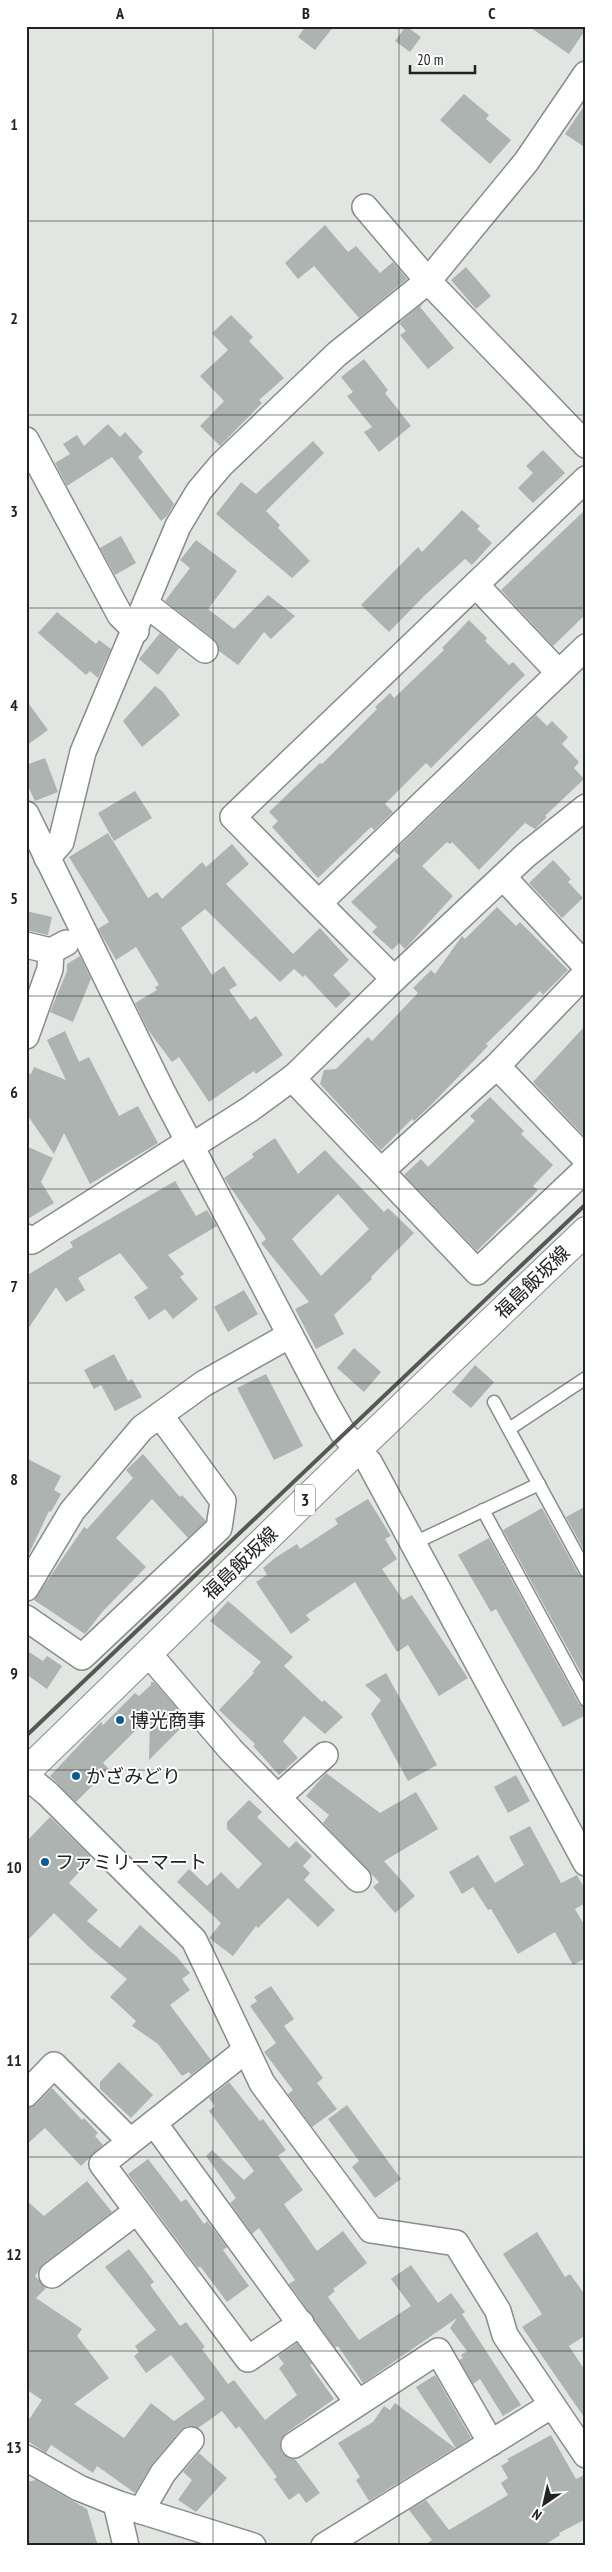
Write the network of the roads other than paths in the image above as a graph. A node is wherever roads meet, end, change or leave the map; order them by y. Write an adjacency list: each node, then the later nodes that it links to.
1 (586, 74): 3 (street)
2 (365, 207): 3 (street)
3 (428, 281): 5 (street); 8 (street)
4 (26, 440): 9 (street)
5 (586, 445)
6 (586, 479): 7 (street)
7 (476, 585): 12 (street); 17 (street)
8 (146, 606): 9 (street); 11 (street)
9 (136, 631): 15 (street)
10 (586, 647): 12 (street)
11 (205, 650)
12 (559, 673): 17 (street)
13 (586, 808): 16 (street)
14 (26, 814): 15 (street)
15 (47, 858): 18 (street)
16 (503, 877): 21 (street); 23 (street)
17 (319, 903): 23 (street)
18 (84, 934): 20 (street); 27 (street)
19 (26, 945): 20 (street)
20 (51, 951): 24 (street)
21 (586, 966)
22 (586, 974): 25 (street)
23 (394, 978): 26 (street)
24 (26, 1036)
25 (497, 1066): 28 (street); 30 (street)
26 (292, 1078): 27 (street); 30 (street)
27 (190, 1144): 32 (street); 33 (street)
28 (586, 1159)
29 (586, 1168): 30 (street)
30 (381, 1171)
31 (586, 1231): 38 (main road, 福島飯坂線 / 3)
32 (26, 1237)
33 (290, 1335): 36 (street); 38 (street)
34 (586, 1378): 37 (lane)
35 (494, 1402): 37 (lane)
36 (160, 1415): 42 (street); 45 (street)
37 (510, 1429): 39 (lane)
38 (356, 1450): 41 (street); 46 (main road, 福島飯坂線 / 3)
39 (538, 1484): 40 (lane); 43 (lane)
40 (483, 1510): 41 (lane); 47 (lane)
41 (412, 1544): 52 (street)
42 (34, 1558): 44 (street)
43 (586, 1571)
44 (26, 1588)
45 (26, 1618)
46 (148, 1653): 49 (main road, 福島飯坂線 / 3); 51 (street)
47 (586, 1700)
48 (324, 1755): 51 (street)
49 (26, 1772)
50 (26, 1776): 54 (street)
51 (278, 1796): 53 (street)
52 (586, 1863)
53 (358, 1879)
54 (246, 2050): 56 (street); 62 (street)
55 (26, 2094): 57 (street)
56 (154, 2123): 57 (street); 60 (street)
57 (130, 2141): 58 (street)
58 (137, 2211): 59 (street); 60 (street)
59 (52, 2274)
60 (300, 2323): 61 (street)
61 (358, 2403): 64 (street); 65 (street)
62 (552, 2405): 64 (street); 66 (street)
63 (191, 2440): 69 (street)
64 (491, 2443): 72 (street)
65 (294, 2445)
66 (586, 2456)
67 (26, 2458): 68 (street)
68 (116, 2503): 69 (street); 70 (street)
69 (141, 2511): 71 (street)
70 (126, 2546)
71 (253, 2546)
72 (324, 2546)

